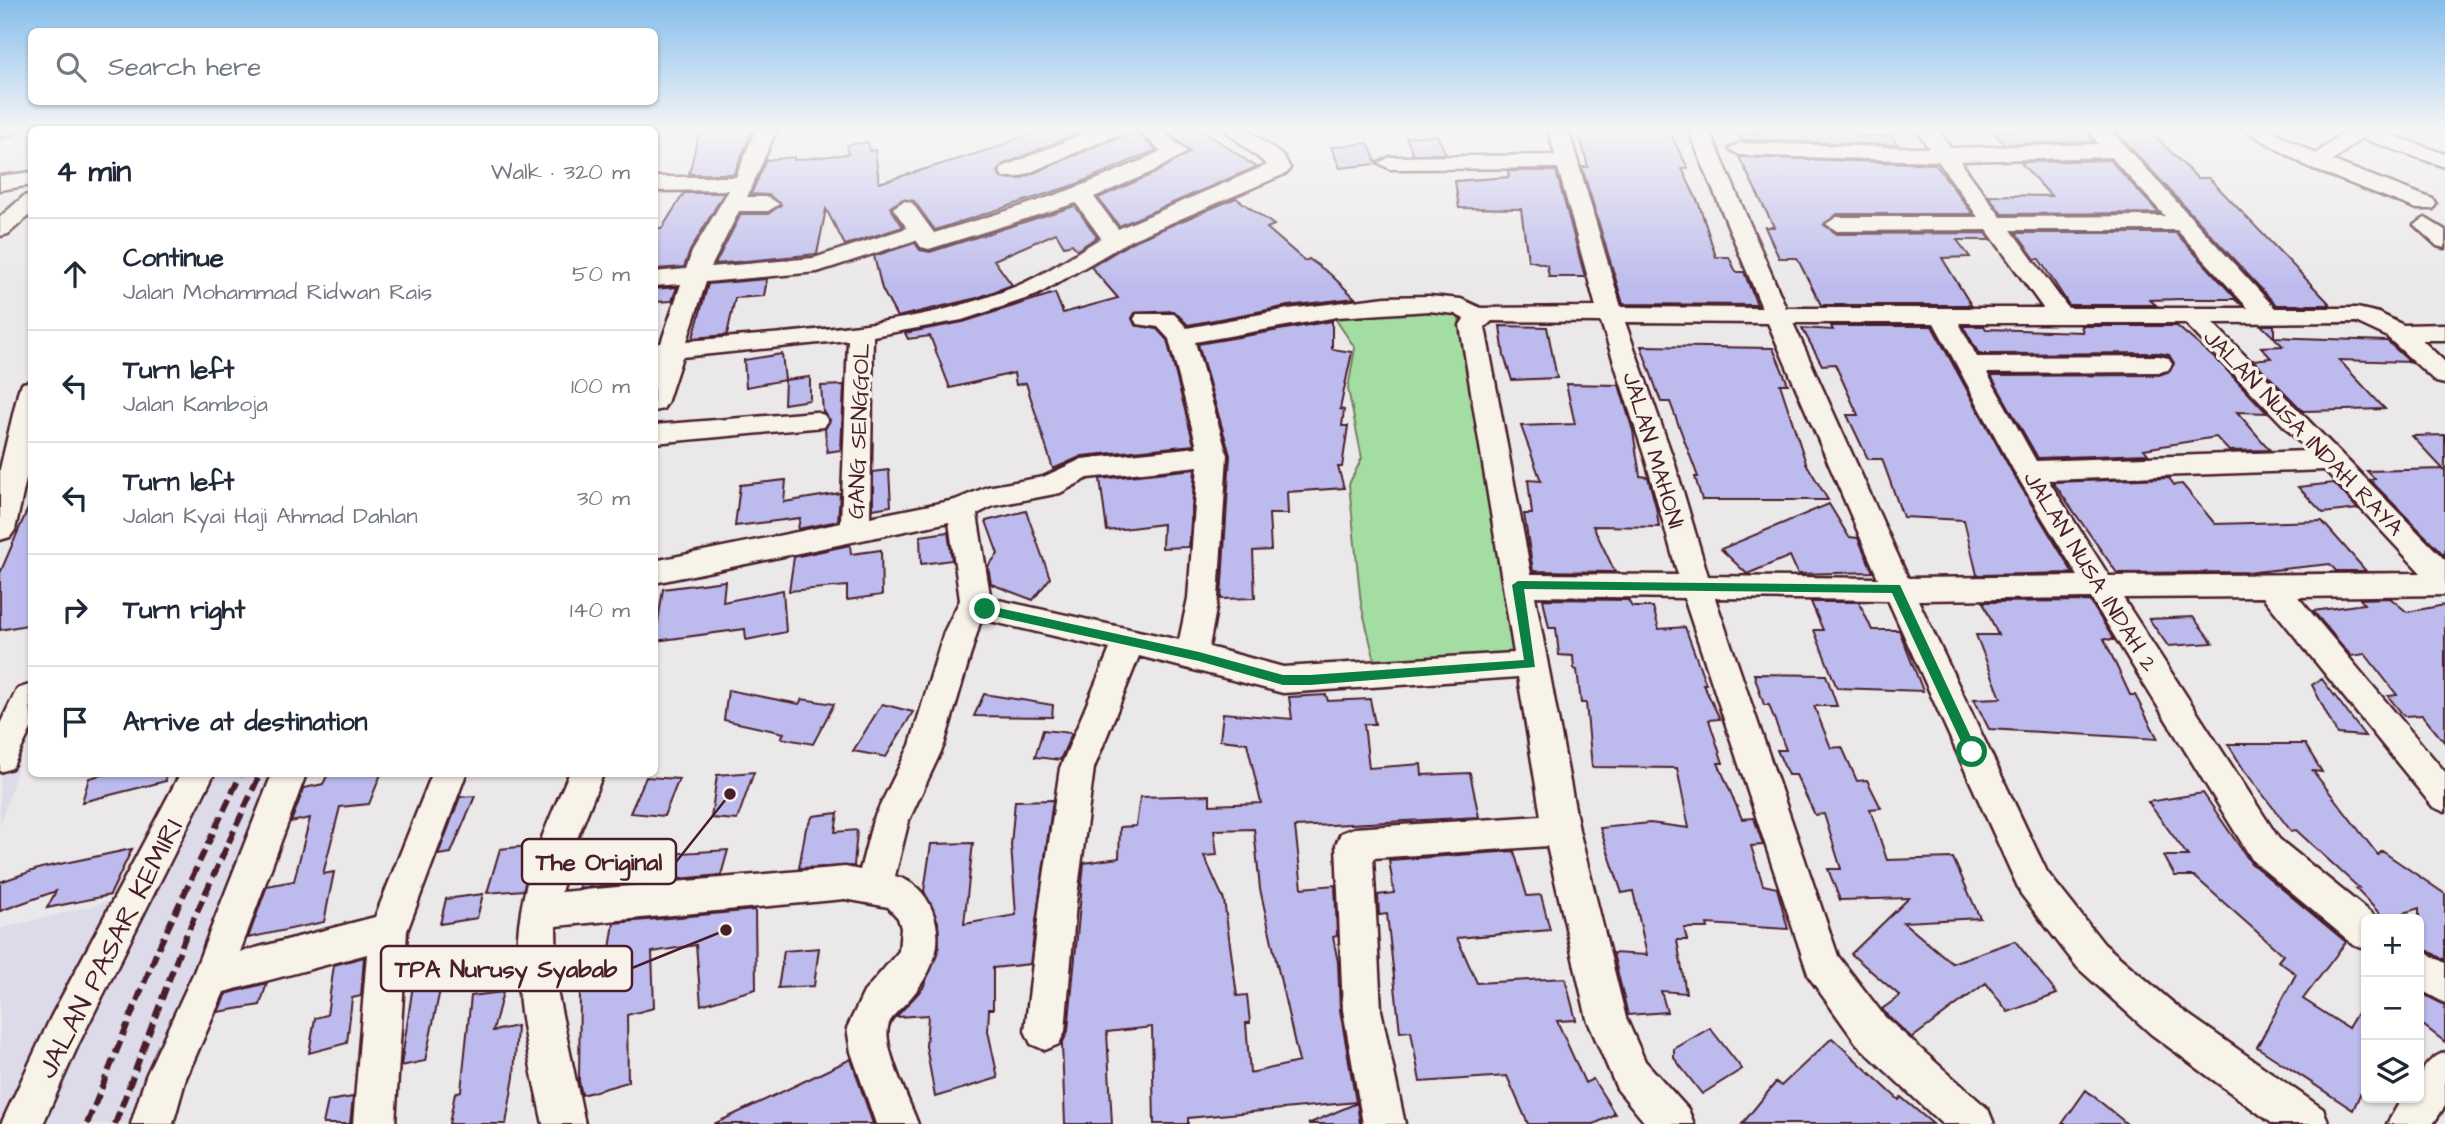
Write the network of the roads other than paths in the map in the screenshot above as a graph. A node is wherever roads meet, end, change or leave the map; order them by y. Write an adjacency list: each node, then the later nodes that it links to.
1 (1111, 181): 10 (street)
2 (1250, 181): 19 (street)
3 (1573, 181): 24 (street, JALAN MAHONI)
4 (1720, 181): 25 (street)
5 (1963, 181): 17 (street)
6 (2145, 181): 18 (street)
7 (2356, 181): 20 (street)
8 (744, 183): 9 (street); 11 (street)
9 (658, 184)
10 (1081, 195): 19 (street); 21 (street)
11 (732, 204): 12 (street); 22 (street)
12 (768, 204)
13 (28, 205): 15 (street)
14 (904, 208): 21 (street)
15 (15, 220)
16 (1837, 223): 17 (street)
17 (1992, 223): 18 (street); 26 (street)
18 (2184, 223): 28 (street)
19 (1114, 240): 33 (street)
20 (2445, 240)
21 (930, 242): 22 (street)
22 (695, 277): 23 (street); 37 (street)
23 (658, 279)
24 (1610, 313): 25 (street); 31 (street); 56 (street, JALAN MAHONI)
25 (1777, 314): 29 (street); 58 (street)
26 (2060, 315): 27 (street); 29 (street)
27 (2122, 315): 30 (street); 38 (street)
28 (2268, 315): 30 (street); 35 (street)
29 (1942, 316): 38 (street, JALAN NUSA INDAH 2)
30 (2192, 316): 45 (street, JALAN NUSA INDAH RAYA)
31 (1479, 317): 36 (street); 54 (street)
32 (1146, 319): 36 (street)
33 (861, 330): 37 (street); 51 (street, GANG SENGGOL)
34 (2445, 332): 35 (street)
35 (2400, 333): 39 (street)
36 (1181, 337): 44 (street)
37 (663, 352): 40 (street)
38 (1969, 365): 47 (street, JALAN NUSA INDAH 2)
39 (2445, 376)
40 (658, 381)
41 (28, 421): 46 (street)
42 (815, 421): 43 (street)
43 (658, 434)
44 (1213, 455): 49 (street); 61 (street)
45 (2329, 460): 47 (street); 53 (street, JALAN NUSA INDAH RAYA)
46 (23, 463): 48 (street)
47 (2028, 471): 57 (street, JALAN NUSA INDAH 2)
48 (19, 499): 50 (street)
49 (962, 509): 51 (street); 59 (street)
50 (0, 530)
51 (855, 532): 52 (street)
52 (658, 571)
53 (2445, 582): 55 (street, JALAN NUSA INDAH RAYA)
54 (1518, 585): 56 (street, JALAN NUSA INDAH RAYA); 62 (street)
55 (2271, 585): 57 (street, JALAN NUSA INDAH RAYA); 69 (street)
56 (1696, 587): 58 (street, JALAN NUSA INDAH RAYA); 87 (street, JALAN MAHONI)
57 (2102, 587): 58 (street, JALAN NUSA INDAH RAYA); 73 (street, JALAN NUSA INDAH 2)
58 (1896, 589): 88 (street)
59 (975, 600): 60 (street); 71 (street)
60 (1128, 643): 61 (street); 78 (street)
61 (1192, 655): 62 (street)
62 (1531, 664): 70 (street)
63 (20, 700): 64 (street)
64 (0, 758)
65 (195, 777): 80 (street, JALAN PASAR KEMIRI)
66 (288, 777): 76 (street)
67 (448, 777): 74 (street)
68 (585, 777): 72 (street)
69 (2445, 797)
70 (1562, 830): 85 (street); 86 (street)
71 (873, 889): 72 (street); 84 (street)
72 (538, 911): 83 (street)
73 (2361, 928)
74 (388, 931): 76 (street); 82 (street)
75 (2424, 970): 77 (street)
76 (211, 977): 81 (street)
77 (2445, 985)
78 (1045, 1031)
79 (2445, 1072): 89 (street)
80 (22, 1124)
81 (152, 1124)
82 (374, 1124)
83 (564, 1124)
84 (897, 1124)
85 (1384, 1124)
86 (1672, 1124)
87 (1973, 1124)
88 (2308, 1124)
89 (2408, 1124)

